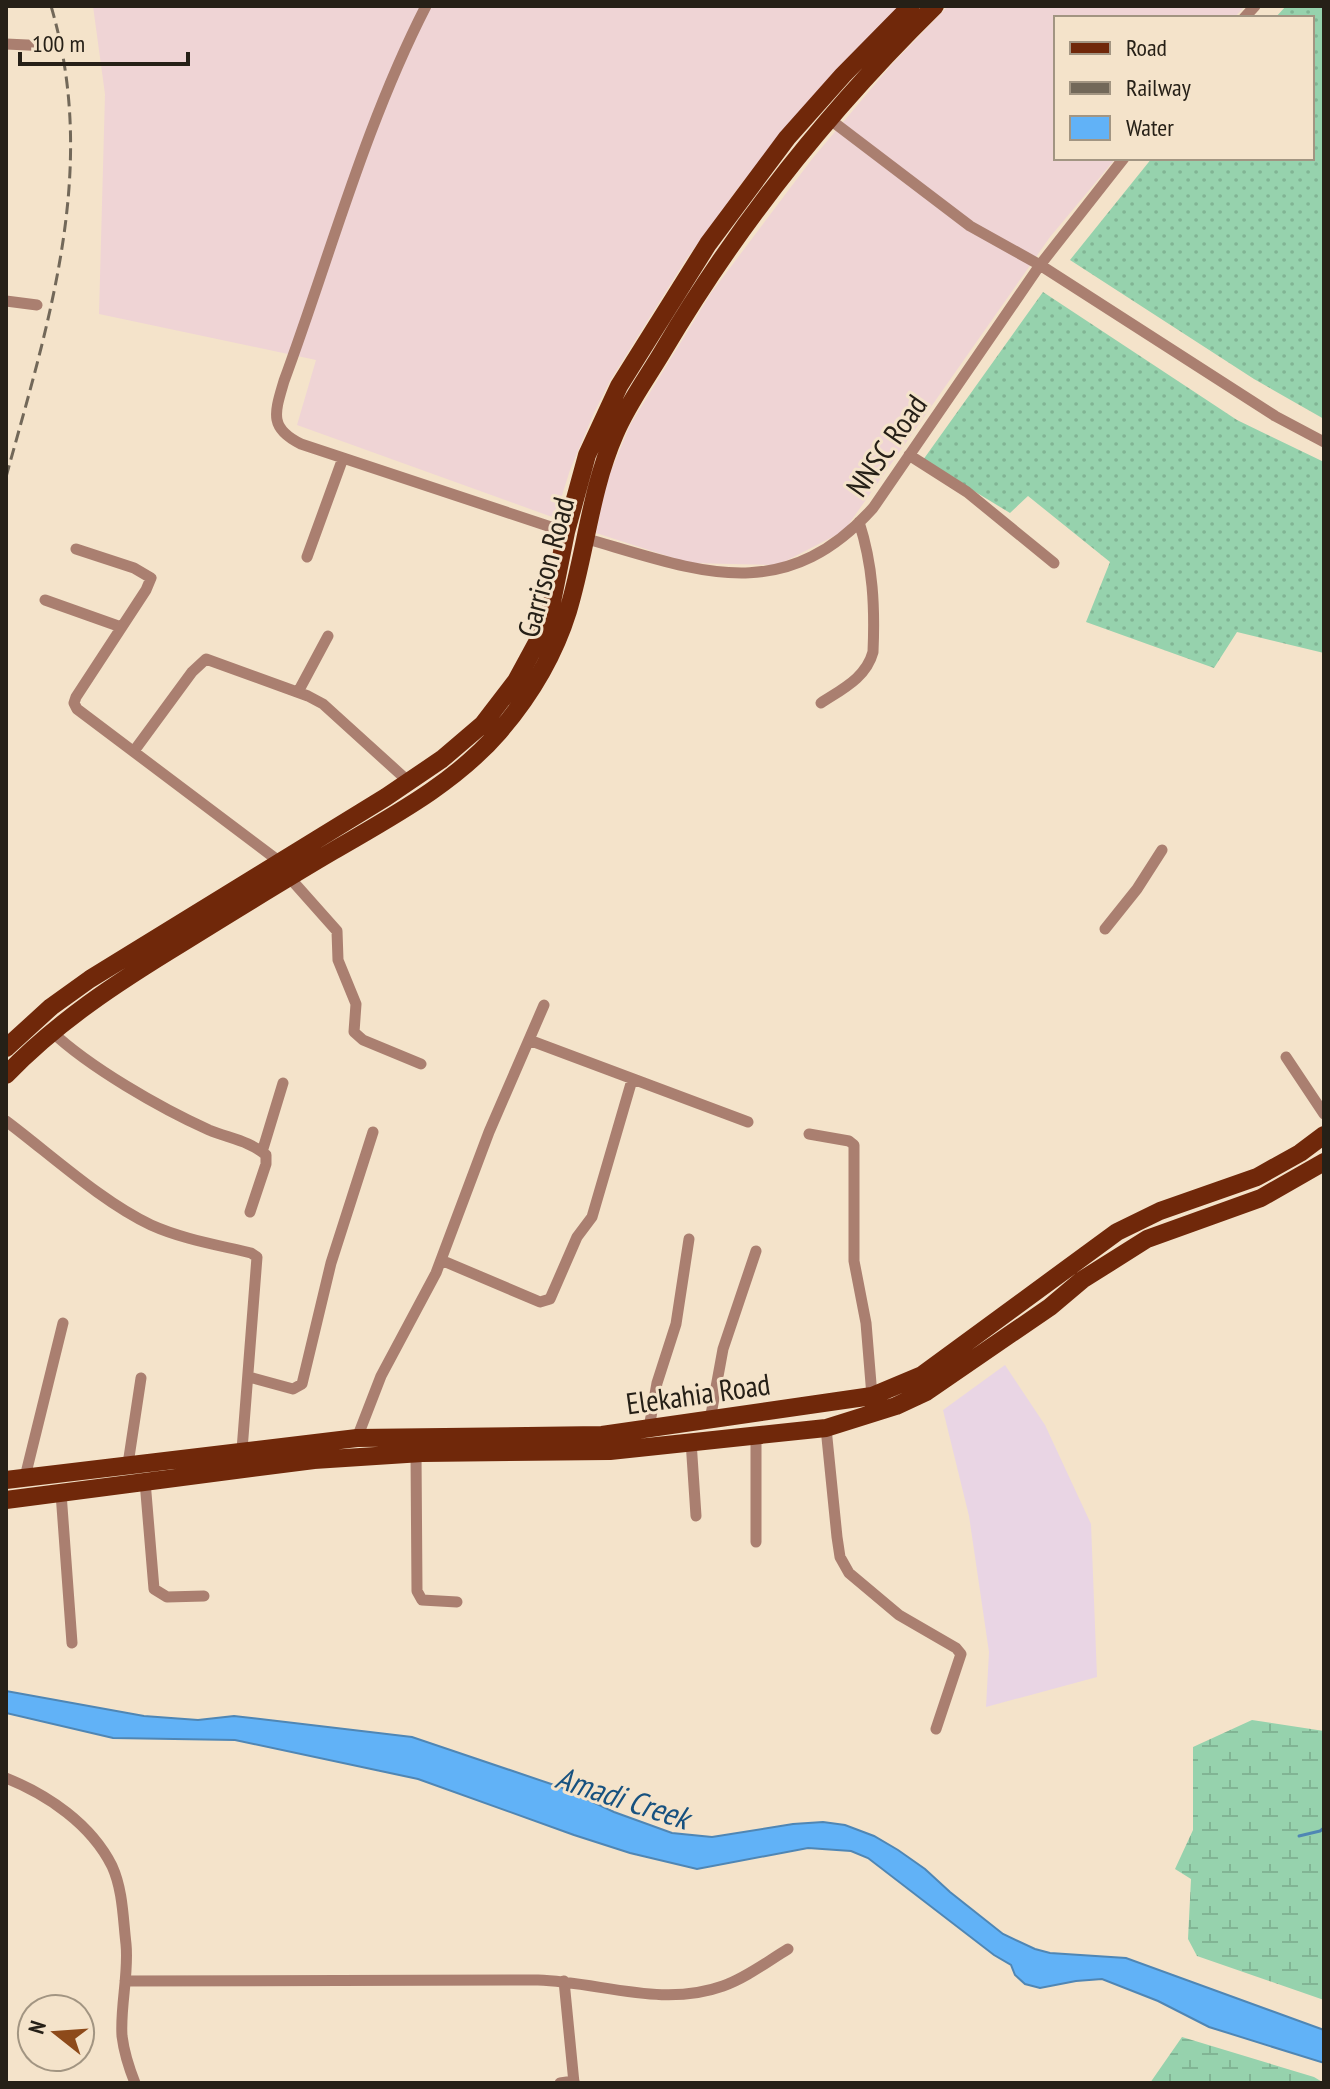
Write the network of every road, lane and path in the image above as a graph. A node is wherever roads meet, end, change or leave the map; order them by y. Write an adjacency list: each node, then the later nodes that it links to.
1 (426, 6): 13 (street)
2 (911, 6): 15 (main road, Garrison Road)
3 (935, 6): 6 (main road, Garrison Road)
4 (6, 44): 5 (street)
5 (49, 46)
6 (828, 118): 8 (street); 16 (main road, Garrison Road)
7 (1122, 160): 8 (street, NNSC Road)
8 (1040, 265): 11 (street); 12 (street, NNSC Road)
9 (6, 301): 10 (street)
10 (37, 305)
11 (1324, 442)
12 (909, 455): 14 (street, NNSC Road); 19 (street)
13 (343, 458): 15 (street); 18 (street)
14 (859, 522): 16 (street, NNSC Road); 24 (street)
15 (566, 532): 26 (main road, Garrison Road)
16 (584, 538): 28 (main road, Garrison Road)
17 (76, 549): 21 (street)
18 (307, 557)
19 (1054, 563)
20 (45, 600): 21 (street)
21 (121, 627): 25 (street)
22 (328, 636): 23 (street)
23 (298, 692): 25 (street); 26 (street)
24 (821, 703)
25 (134, 751): 28 (street)
26 (409, 782): 28 (main road, Garrison Road)
27 (1162, 850): 29 (street)
28 (284, 870): 31 (main road, Garrison Road); 33 (main road, Garrison Road); 35 (street)
29 (1105, 929)
30 (544, 1005): 32 (street)
31 (51, 1031): 36 (main road, Garrison Road); 45 (street)
32 (529, 1040): 37 (street); 50 (street)
33 (6, 1048)
34 (1286, 1057): 39 (street)
35 (421, 1064)
36 (6, 1075)
37 (632, 1080): 41 (street); 50 (street)
38 (283, 1083): 45 (street)
39 (1324, 1114)
40 (6, 1121): 52 (street)
41 (748, 1122)
42 (373, 1132): 52 (street)
43 (809, 1134): 54 (street)
44 (1324, 1135): 54 (main road, Elekahia Road)
45 (262, 1152): 47 (street)
46 (1324, 1162): 57 (main road, Elekahia Road)
47 (250, 1212)
48 (689, 1239): 56 (street)
49 (756, 1251): 55 (street)
50 (441, 1260): 59 (street)
51 (63, 1323): 64 (street)
52 (249, 1377): 61 (street)
53 (141, 1378): 63 (street)
54 (872, 1396): 55 (main road, Elekahia Road)
55 (710, 1420): 56 (main road, Elekahia Road)
56 (649, 1428): 59 (main road, Elekahia Road)
57 (826, 1428): 58 (main road, Elekahia Road); 73 (street)
58 (756, 1434): 60 (main road, Elekahia Road); 69 (street)
59 (357, 1438): 61 (main road, Elekahia Road)
60 (691, 1441): 62 (main road, Elekahia Road); 68 (street)
61 (242, 1450): 63 (main road, Elekahia Road)
62 (416, 1453): 65 (main road, Elekahia Road); 71 (street)
63 (128, 1464): 64 (main road, Elekahia Road)
64 (15, 1478)
65 (145, 1481): 66 (main road, Elekahia Road); 70 (street)
66 (61, 1493): 67 (main road, Elekahia Road); 72 (street)
67 (6, 1500)
68 (696, 1516)
69 (756, 1542)
70 (204, 1596)
71 (457, 1602)
72 (72, 1643)
73 (936, 1729)
74 (6, 1778): 76 (street)
75 (788, 1949): 77 (street)
76 (125, 1981): 77 (street); 79 (street)
77 (564, 1981): 78 (street)
78 (574, 2082): 80 (street)
79 (135, 2083)
80 (560, 2083)

